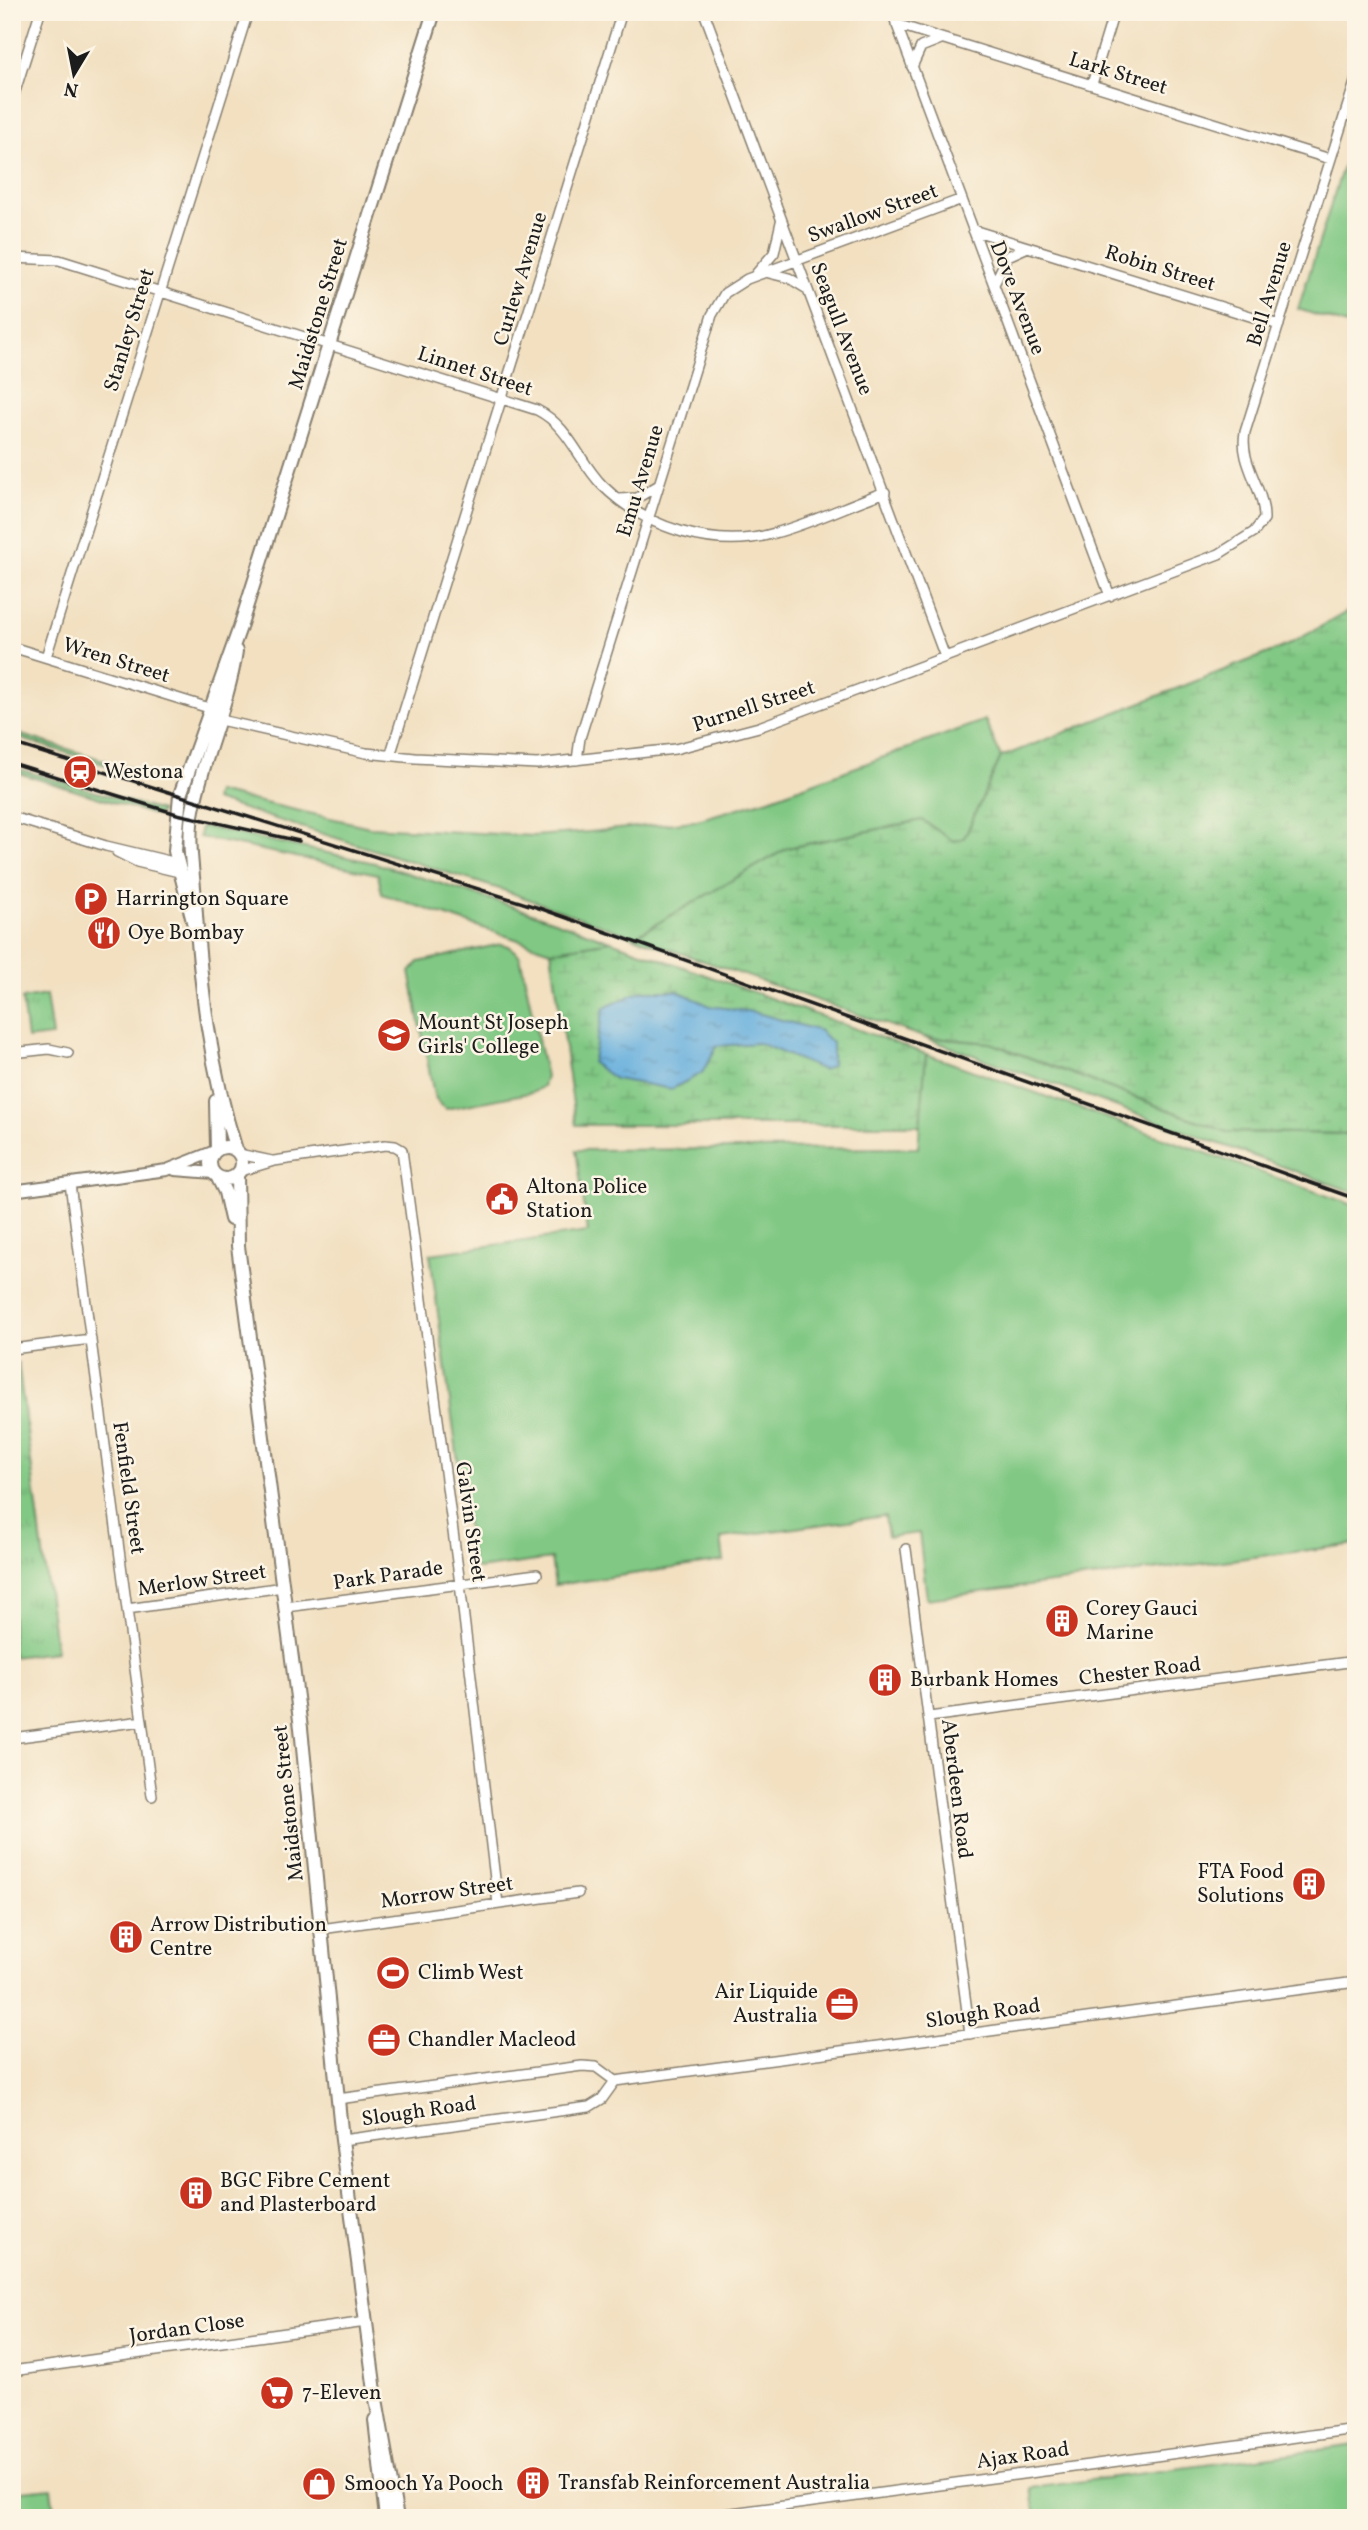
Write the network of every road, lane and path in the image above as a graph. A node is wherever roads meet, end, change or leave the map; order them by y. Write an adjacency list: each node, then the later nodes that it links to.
1 (40, 12): 13 (street)
2 (248, 12): 25 (street, Stanley Street)
3 (434, 12): 27 (main road, Maidstone Street)
4 (622, 12): 28 (street, Curlew Avenue)
5 (704, 12): 17 (street, Seagull Avenue)
6 (892, 12): 8 (street, Dove Avenue)
7 (1114, 12): 12 (street)
8 (896, 24): 9 (street, Lark Street); 10 (street, Dove Avenue)
9 (943, 38): 10 (street); 12 (street, Lark Street)
10 (912, 66): 16 (street, Dove Avenue)
11 (1356, 79): 14 (street, Bell Avenue)
12 (1092, 84): 15 (street, Lark Street)
13 (12, 101)
14 (1352, 104): 15 (street, Bell Avenue)
15 (1330, 159): 26 (street, Bell Avenue)
16 (962, 199): 18 (street, Dove Avenue); 21 (street, Swallow Street)
17 (782, 220): 21 (street, Seagull Avenue); 22 (street)
18 (973, 230): 19 (street, Robin Street); 23 (street, Dove Avenue)
19 (1030, 247): 23 (street); 26 (street, Robin Street)
20 (12, 258): 25 (street, Linnet Street)
21 (797, 261): 22 (street, Emu Avenue); 24 (street, Seagull Avenue)
22 (754, 276): 24 (street); 29 (street, Emu Avenue)
23 (993, 284): 34 (street, Dove Avenue)
24 (808, 290): 30 (street, Seagull Avenue)
25 (161, 291): 27 (street, Linnet Street); 37 (street, Stanley Street)
26 (1279, 325): 33 (street, Bell Avenue)
27 (330, 344): 28 (street, Linnet Street); 35 (main road, Maidstone Street)
28 (502, 398): 31 (street, Linnet Street); 41 (street, Curlew Avenue)
29 (659, 485): 31 (street); 32 (street, Emu Avenue)
30 (885, 492): 32 (street, Linnet Street); 38 (street, Seagull Avenue)
31 (619, 499): 32 (street, Linnet Street)
32 (648, 519): 42 (street, Emu Avenue)
33 (1264, 519): 34 (street, Purnell Street)
34 (1110, 596): 38 (street, Purnell Street)
35 (240, 627): 39 (main road, Maidstone Street); 40 (main road, Maidstone Street)
36 (12, 647): 37 (street, Wren Street)
37 (46, 657): 39 (street, Wren Street)
38 (945, 657): 42 (street, Purnell Street)
39 (209, 708): 40 (main road); 45 (main road, Maidstone Street)
40 (220, 720): 41 (street, Purnell Street); 44 (main road, Maidstone Street)
41 (390, 756): 42 (street, Purnell Street)
42 (578, 760)
43 (12, 817): 45 (street)
44 (192, 867): 45 (main road); 46 (main road, Maidstone Street)
45 (178, 868): 46 (main road, Maidstone Street)
46 (195, 929): 49 (main road, Maidstone Street)
47 (12, 1053): 48 (street)
48 (68, 1053)
49 (216, 1082): 50 (main road, Maidstone Street); 51 (main road, Maidstone Street)
50 (216, 1150): 51 (main road); 53 (street); 55 (main road)
51 (238, 1152): 52 (street); 54 (main road)
52 (274, 1161): 54 (street); 63 (street, Galvin Street)
53 (167, 1170): 55 (street); 56 (street)
54 (239, 1173): 55 (main road); 58 (main road, Maidstone Street)
55 (215, 1174): 58 (main road, Maidstone Street)
56 (70, 1184): 57 (street); 59 (street, Fenfield Street)
57 (12, 1191)
58 (238, 1246): 64 (main road, Maidstone Street)
59 (91, 1339): 60 (street); 66 (street, Fenfield Street)
60 (12, 1349)
61 (906, 1549): 68 (street, Aberdeen Road)
62 (537, 1574): 63 (street, Park Parade)
63 (460, 1584): 65 (street, Park Parade); 73 (street, Galvin Street)
64 (283, 1587): 65 (main road, Maidstone Street); 66 (street, Merlow Street)
65 (286, 1607): 74 (main road, Maidstone Street)
66 (127, 1609): 69 (street, Fenfield Street)
67 (1356, 1661): 68 (street, Chester Road)
68 (929, 1717): 76 (street, Aberdeen Road)
69 (142, 1721): 70 (street); 71 (street, Fenfield Street)
70 (12, 1738)
71 (152, 1796)
72 (578, 1893): 73 (street, Morrow Street)
73 (498, 1904): 74 (street, Morrow Street)
74 (321, 1928): 78 (main road, Maidstone Street)
75 (1356, 1982): 76 (street, Slough Road)
76 (970, 2034): 77 (street, Slough Road)
77 (615, 2081): 78 (street, Slough Road); 79 (street, Slough Road)
78 (338, 2099): 79 (main road, Maidstone Street)
79 (342, 2140): 80 (main road, Maidstone Street)
80 (366, 2322): 81 (street, Jordan Close); 82 (main road, Maidstone Street)
81 (12, 2371)
82 (376, 2399): 84 (main road, Maidstone Street); 85 (main road, Maidstone Street)
83 (1356, 2429): 86 (street, Ajax Road)
84 (386, 2518)
85 (397, 2518)
86 (695, 2518)

